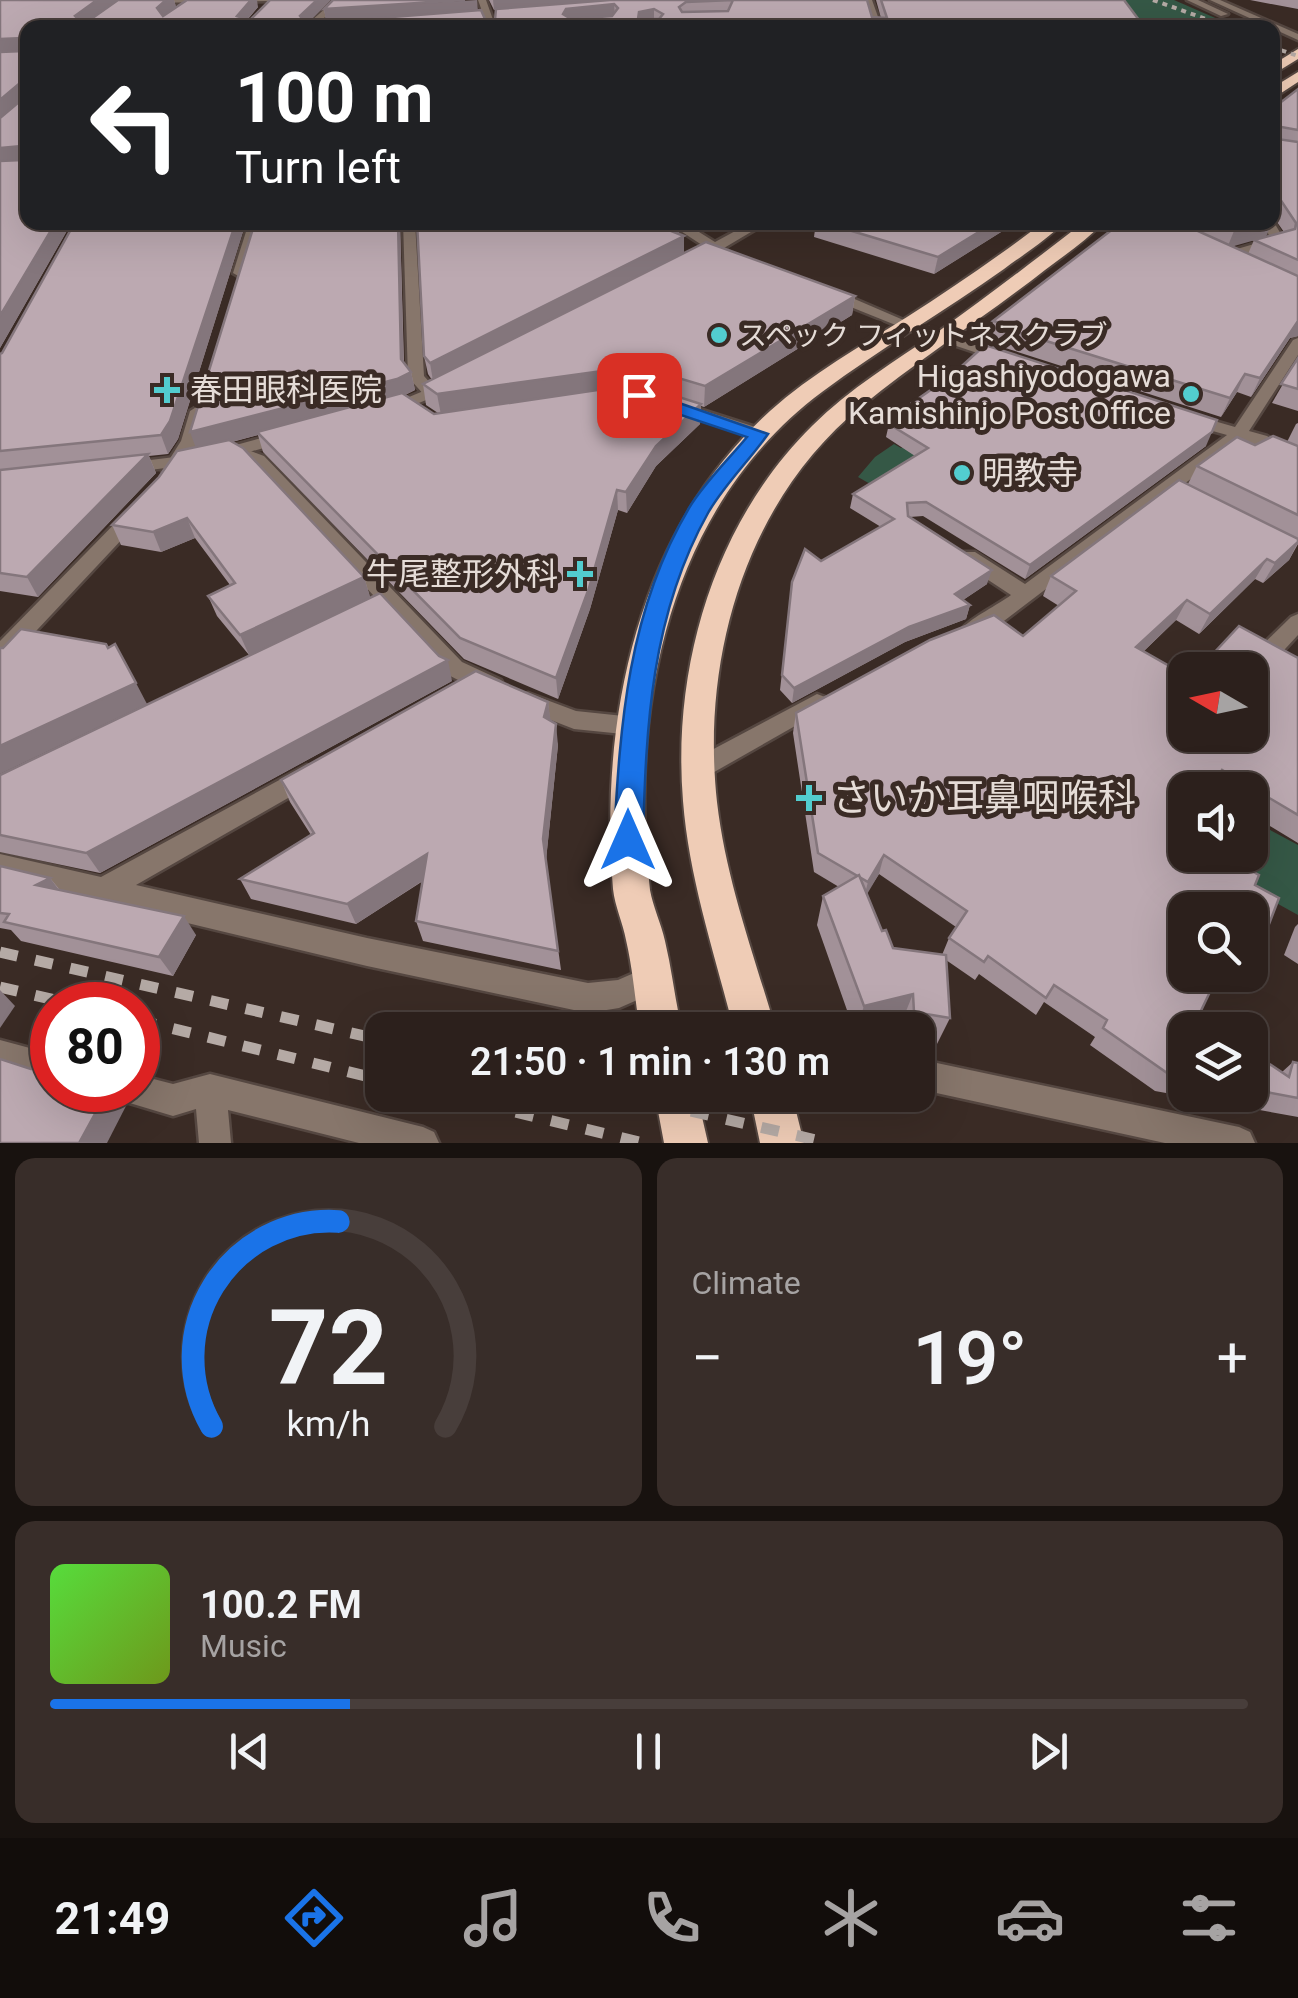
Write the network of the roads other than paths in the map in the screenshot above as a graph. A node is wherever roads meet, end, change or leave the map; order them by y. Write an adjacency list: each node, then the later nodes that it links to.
1 (194, 0): 2 (street); 8 (street); 10 (street)
2 (274, 0): 3 (street); 11 (street)
3 (319, 0)
4 (340, 0): 15 (street)
5 (482, 0): 13 (street)
6 (1191, 0): 17 (street)
7 (1236, 0): 9 (street)
8 (143, 1)
9 (1220, 2): 18 (street)
10 (181, 12)
11 (260, 14)
12 (507, 14): 13 (street)
13 (488, 15): 14 (street); 16 (street)
14 (469, 16)
15 (319, 20)
16 (490, 20)
17 (1235, 20)
18 (1257, 20)
19 (253, 230): 33 (street)
20 (409, 230): 40 (street)
21 (686, 230): 26 (street)
22 (747, 230): 26 (street)
23 (1045, 230): 34 (highway)
24 (1085, 230): 35 (highway)
25 (1273, 230): 29 (street)
26 (714, 248): 28 (street); 31 (street)
27 (1210, 250): 29 (street)
28 (732, 256)
29 (1225, 257): 30 (street)
30 (1243, 266)
31 (678, 267)
32 (822, 291): 34 (street)
33 (232, 298)
34 (908, 325): 35 (street); 44 (highway)
35 (942, 337): 37 (street); 62 (highway)
36 (1298, 343): 45 (street)
37 (1032, 367)
38 (467, 376): 40 (street)
39 (206, 388): 48 (street)
40 (432, 394): 42 (street)
41 (656, 400): 44 (street)
42 (370, 414)
43 (1179, 416): 45 (street)
44 (759, 434): 60 (highway)
45 (1239, 434): 49 (street); 52 (street)
46 (293, 435): 47 (street)
47 (236, 450): 48 (street); 57 (street)
48 (177, 462): 50 (street); 56 (street)
49 (1298, 464)
50 (102, 470)
51 (946, 543): 52 (street)
52 (1025, 594): 54 (street)
53 (1298, 622): 55 (street)
54 (960, 634)
55 (1268, 654)
56 (0, 655)
57 (478, 679): 59 (street); 60 (street)
58 (832, 695): 62 (street)
59 (444, 698)
60 (633, 726): 65 (highway)
61 (325, 765): 64 (street)
62 (700, 768): 67 (highway)
63 (0, 866): 64 (street)
64 (104, 890): 65 (street)
65 (650, 980): 66 (highway)
66 (657, 1012)
67 (750, 1012)
68 (0, 1055): 69 (street)
69 (30, 1063)
70 (935, 1078): 79 (street)
71 (210, 1090): 72 (street); 75 (street); 76 (street)
72 (160, 1097)
73 (680, 1112): 77 (highway)
74 (775, 1112): 78 (highway)
75 (215, 1143)
76 (423, 1143)
77 (686, 1143)
78 (782, 1143)
79 (1239, 1143)

